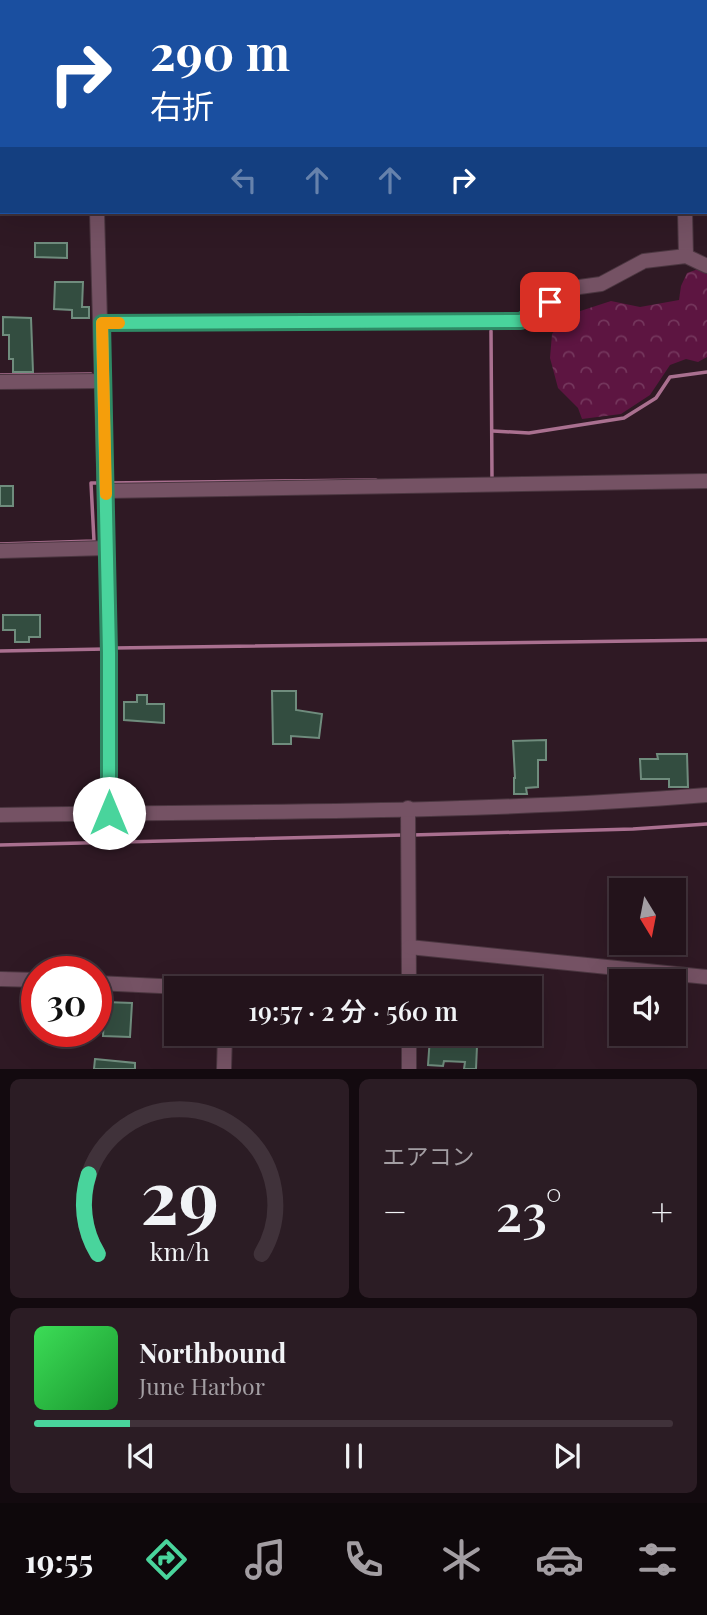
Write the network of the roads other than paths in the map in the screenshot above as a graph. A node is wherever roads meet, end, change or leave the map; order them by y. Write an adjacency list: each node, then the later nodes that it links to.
1 (97, 214): 5 (street)
2 (685, 214): 3 (street)
3 (686, 256): 4 (street); 5 (street)
4 (707, 266)
5 (102, 323): 6 (street)
6 (103, 381): 7 (street); 9 (street)
7 (0, 382)
8 (707, 481): 9 (street)
9 (105, 485): 10 (street)
10 (107, 548): 11 (street); 14 (street)
11 (0, 551)
12 (707, 795): 13 (street)
13 (408, 808): 14 (street); 16 (street)
14 (109, 813): 15 (street)
15 (0, 815)
16 (409, 947): 17 (street); 18 (street)
17 (409, 976)
18 (707, 977)
19 (0, 979): 20 (street)
20 (21, 980)
21 (112, 984): 22 (street)
22 (164, 986)
23 (225, 1046): 25 (street)
24 (409, 1046): 26 (street)
25 (224, 1069)
26 (409, 1069)

